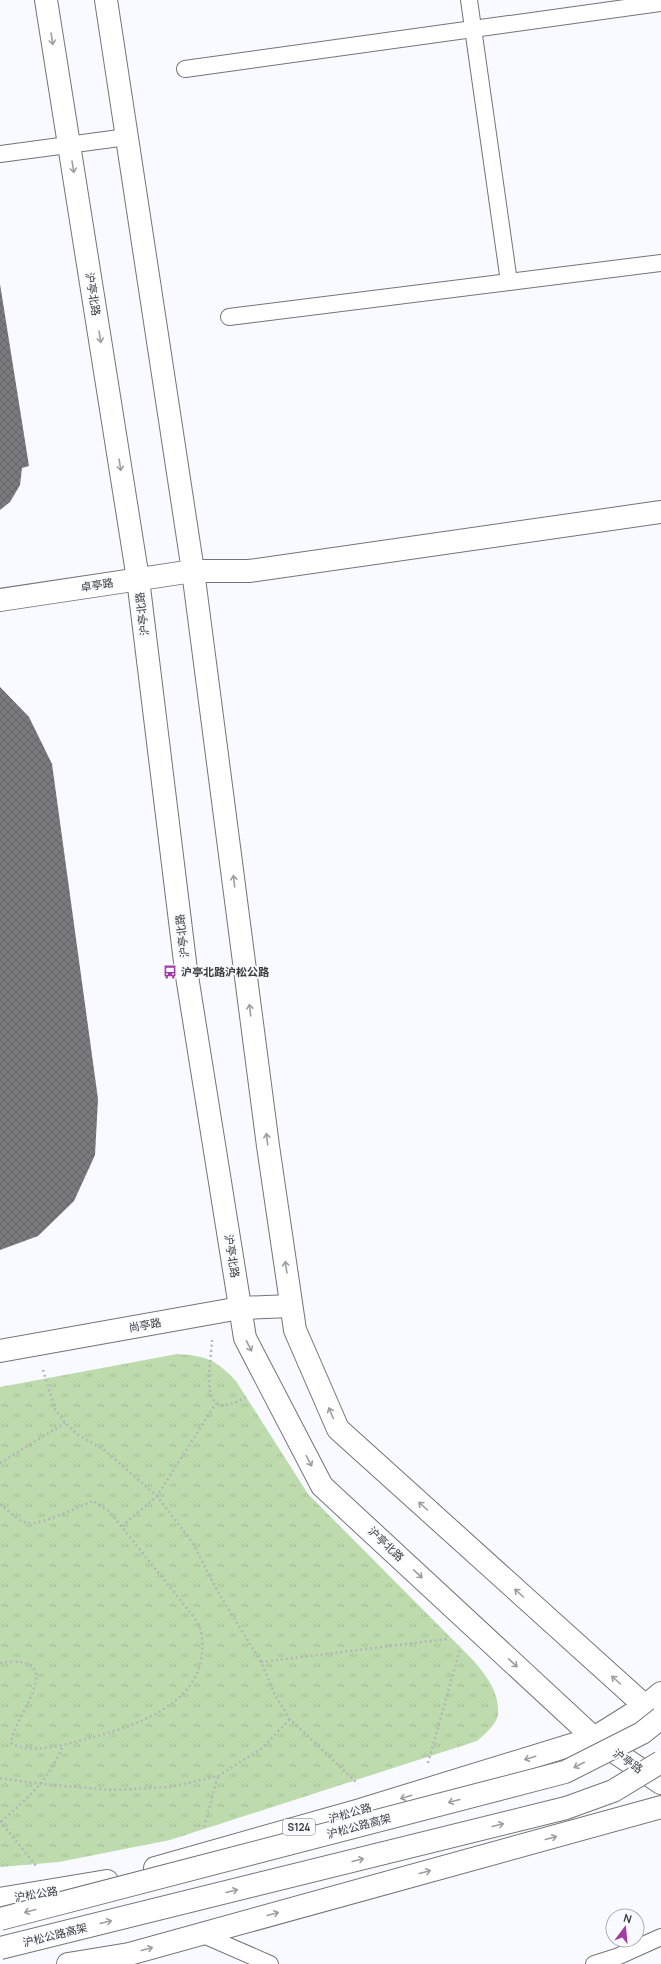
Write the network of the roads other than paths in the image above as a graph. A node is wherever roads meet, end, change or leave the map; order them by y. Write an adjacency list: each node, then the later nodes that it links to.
1 (46, 0): 8 (street, 沪亭北路, one-way to 8)
2 (106, 0): 7 (street)
3 (469, 0): 5 (lane)
4 (661, 3): 5 (lane)
5 (473, 29): 6 (lane); 11 (lane)
6 (185, 69)
7 (127, 137): 8 (lane); 14 (street)
8 (69, 145): 9 (lane); 15 (street, 沪亭北路, one-way to 15)
9 (0, 154)
10 (661, 263): 11 (lane)
11 (509, 282): 12 (lane)
12 (229, 317)
13 (661, 512): 14 (street, 卓亭路)
14 (193, 571): 15 (street, 卓亭路); 17 (street, one-way to 14)
15 (138, 579): 16 (street, 卓亭路); 18 (street, 沪亭北路)
16 (0, 600)
17 (291, 1306): 18 (street, 尚亭路); 20 (street, one-way to 17)
18 (240, 1308): 19 (street, 尚亭路); 22 (street, 沪亭北路, one-way to 22)
19 (0, 1351)
20 (656, 1706): 21 (street); 22 (street, 沪松公路 / S124); 27 (street, 沪松公路高架, one-way to 27, bridge)
21 (661, 1722)
22 (594, 1738): 24 (street, 沪亭路); 26 (street, 沪松公路 / S124, one-way to 26)
23 (661, 1762): 30 (street, 沪松公路高架, one-way to 23, bridge)
24 (661, 1783)
25 (661, 1807): 28 (street, one-way to 25)
26 (0, 1899)
27 (0, 1919)
28 (202, 1934): 31 (street, one-way to 28); 32 (lane)
29 (661, 1938): 33 (lane)
30 (0, 1948)
31 (68, 1964)
32 (270, 1964)
33 (594, 1964)

